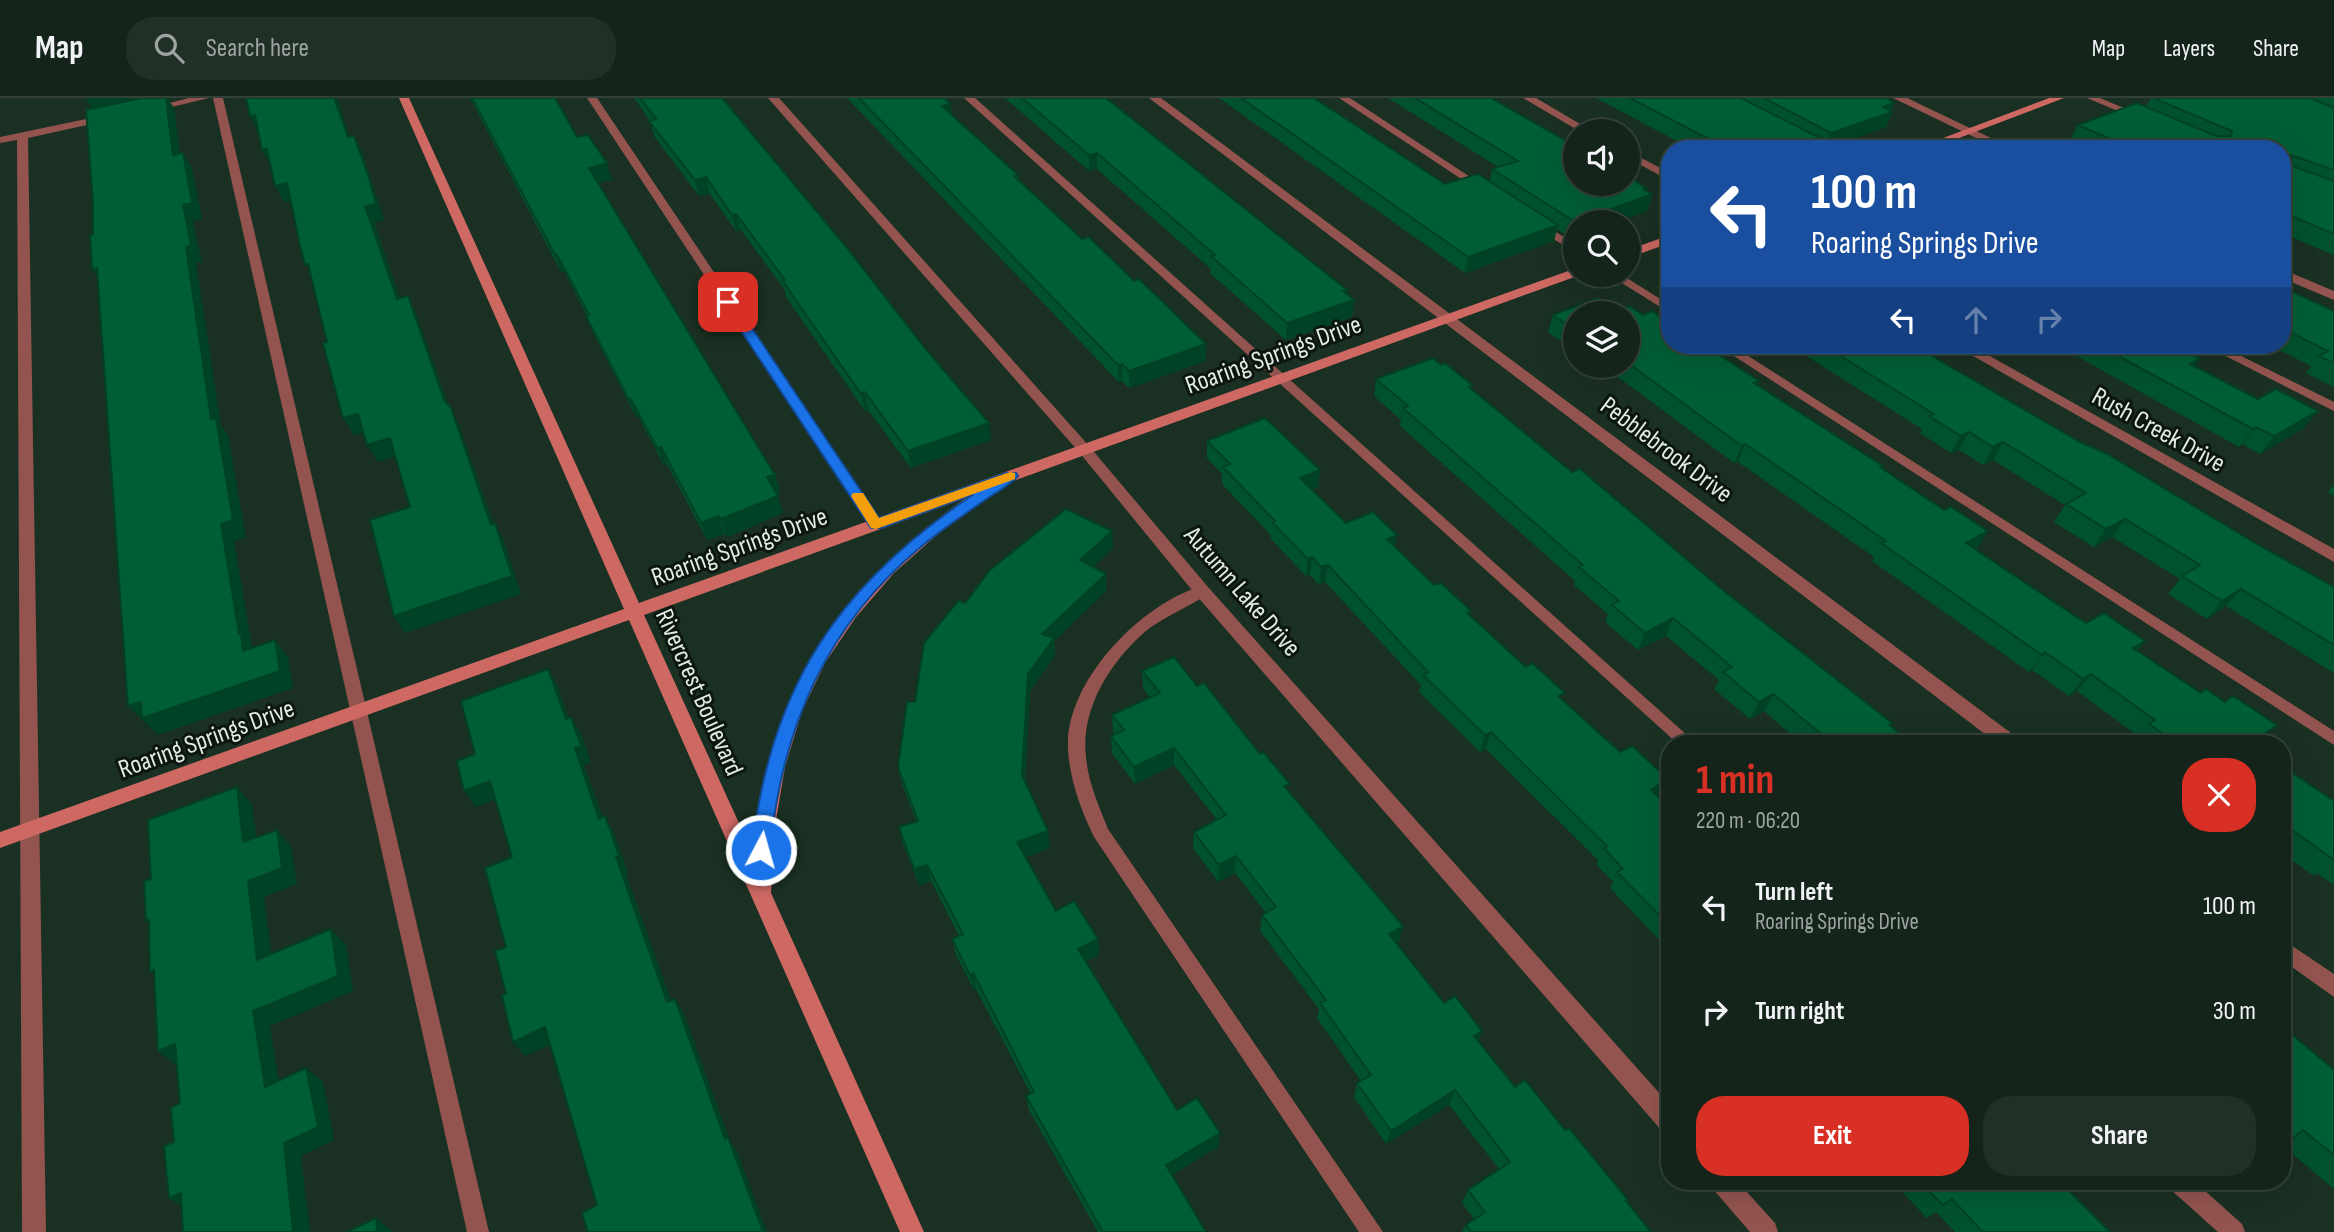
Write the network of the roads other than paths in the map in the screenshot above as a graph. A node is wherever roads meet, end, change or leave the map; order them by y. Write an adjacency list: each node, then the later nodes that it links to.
1 (204, 98): 13 (street)
2 (218, 98): 46 (lane)
3 (404, 98): 45 (street, Rivercrest Boulevard)
4 (592, 98): 42 (lane)
5 (773, 98): 40 (street, Autumn Lake Drive)
6 (969, 98): 38 (lane)
7 (1154, 98): 34 (street, Pebblebrook Drive)
8 (1344, 98): 24 (lane)
9 (1528, 98): 15 (street)
10 (1898, 98): 17 (street)
11 (2059, 98): 17 (street)
12 (2092, 98): 16 (lane)
13 (139, 111)
14 (126, 114): 18 (street)
15 (1566, 119)
16 (2154, 123)
17 (1969, 131): 20 (street); 21 (street)
18 (22, 135): 19 (street); 50 (street)
19 (0, 140)
20 (1944, 140)
21 (1989, 140)
22 (1640, 161): 23 (street)
23 (1661, 172)
24 (1494, 196)
25 (1529, 219): 26 (lane)
26 (1563, 241)
27 (1661, 242): 28 (street)
28 (1640, 250)
29 (1563, 277): 34 (street, Roaring Springs Drive)
30 (2291, 277): 32 (street)
31 (1634, 287): 33 (lane)
32 (2334, 296)
33 (1661, 304)
34 (1448, 318): 38 (street, Roaring Springs Drive); 48 (street, Pebblebrook Drive)
35 (1737, 354): 49 (lane)
36 (1977, 354): 43 (street, Rush Creek Drive)
37 (2228, 354): 39 (lane)
38 (1281, 379): 40 (street, Roaring Springs Drive); 47 (lane)
39 (2334, 407)
40 (1084, 449): 41 (street, Roaring Springs Drive); 44 (street, Autumn Lake Drive)
41 (1011, 476): 42 (street, Roaring Springs Drive); 52 (street)
42 (876, 524): 45 (street, Roaring Springs Drive)
43 (2334, 556)
44 (1202, 591): 55 (street, Autumn Lake Drive); 61 (lane)
45 (635, 611): 46 (street, Roaring Springs Drive); 52 (street, Rivercrest Boulevard)
46 (358, 711): 50 (street, Roaring Springs Drive); 59 (lane)
47 (1679, 735)
48 (2000, 735)
49 (2334, 739)
50 (32, 828): 51 (street, Roaring Springs Drive); 58 (street)
51 (0, 840)
52 (762, 900): 60 (street, Rivercrest Boulevard)
53 (2291, 955): 54 (street)
54 (2334, 987)
55 (1661, 1113)
56 (1729, 1190): 62 (street)
57 (2188, 1190): 63 (lane)
58 (34, 1232)
59 (478, 1232)
60 (912, 1232)
61 (1372, 1232)
62 (1766, 1232)
63 (2234, 1232)

